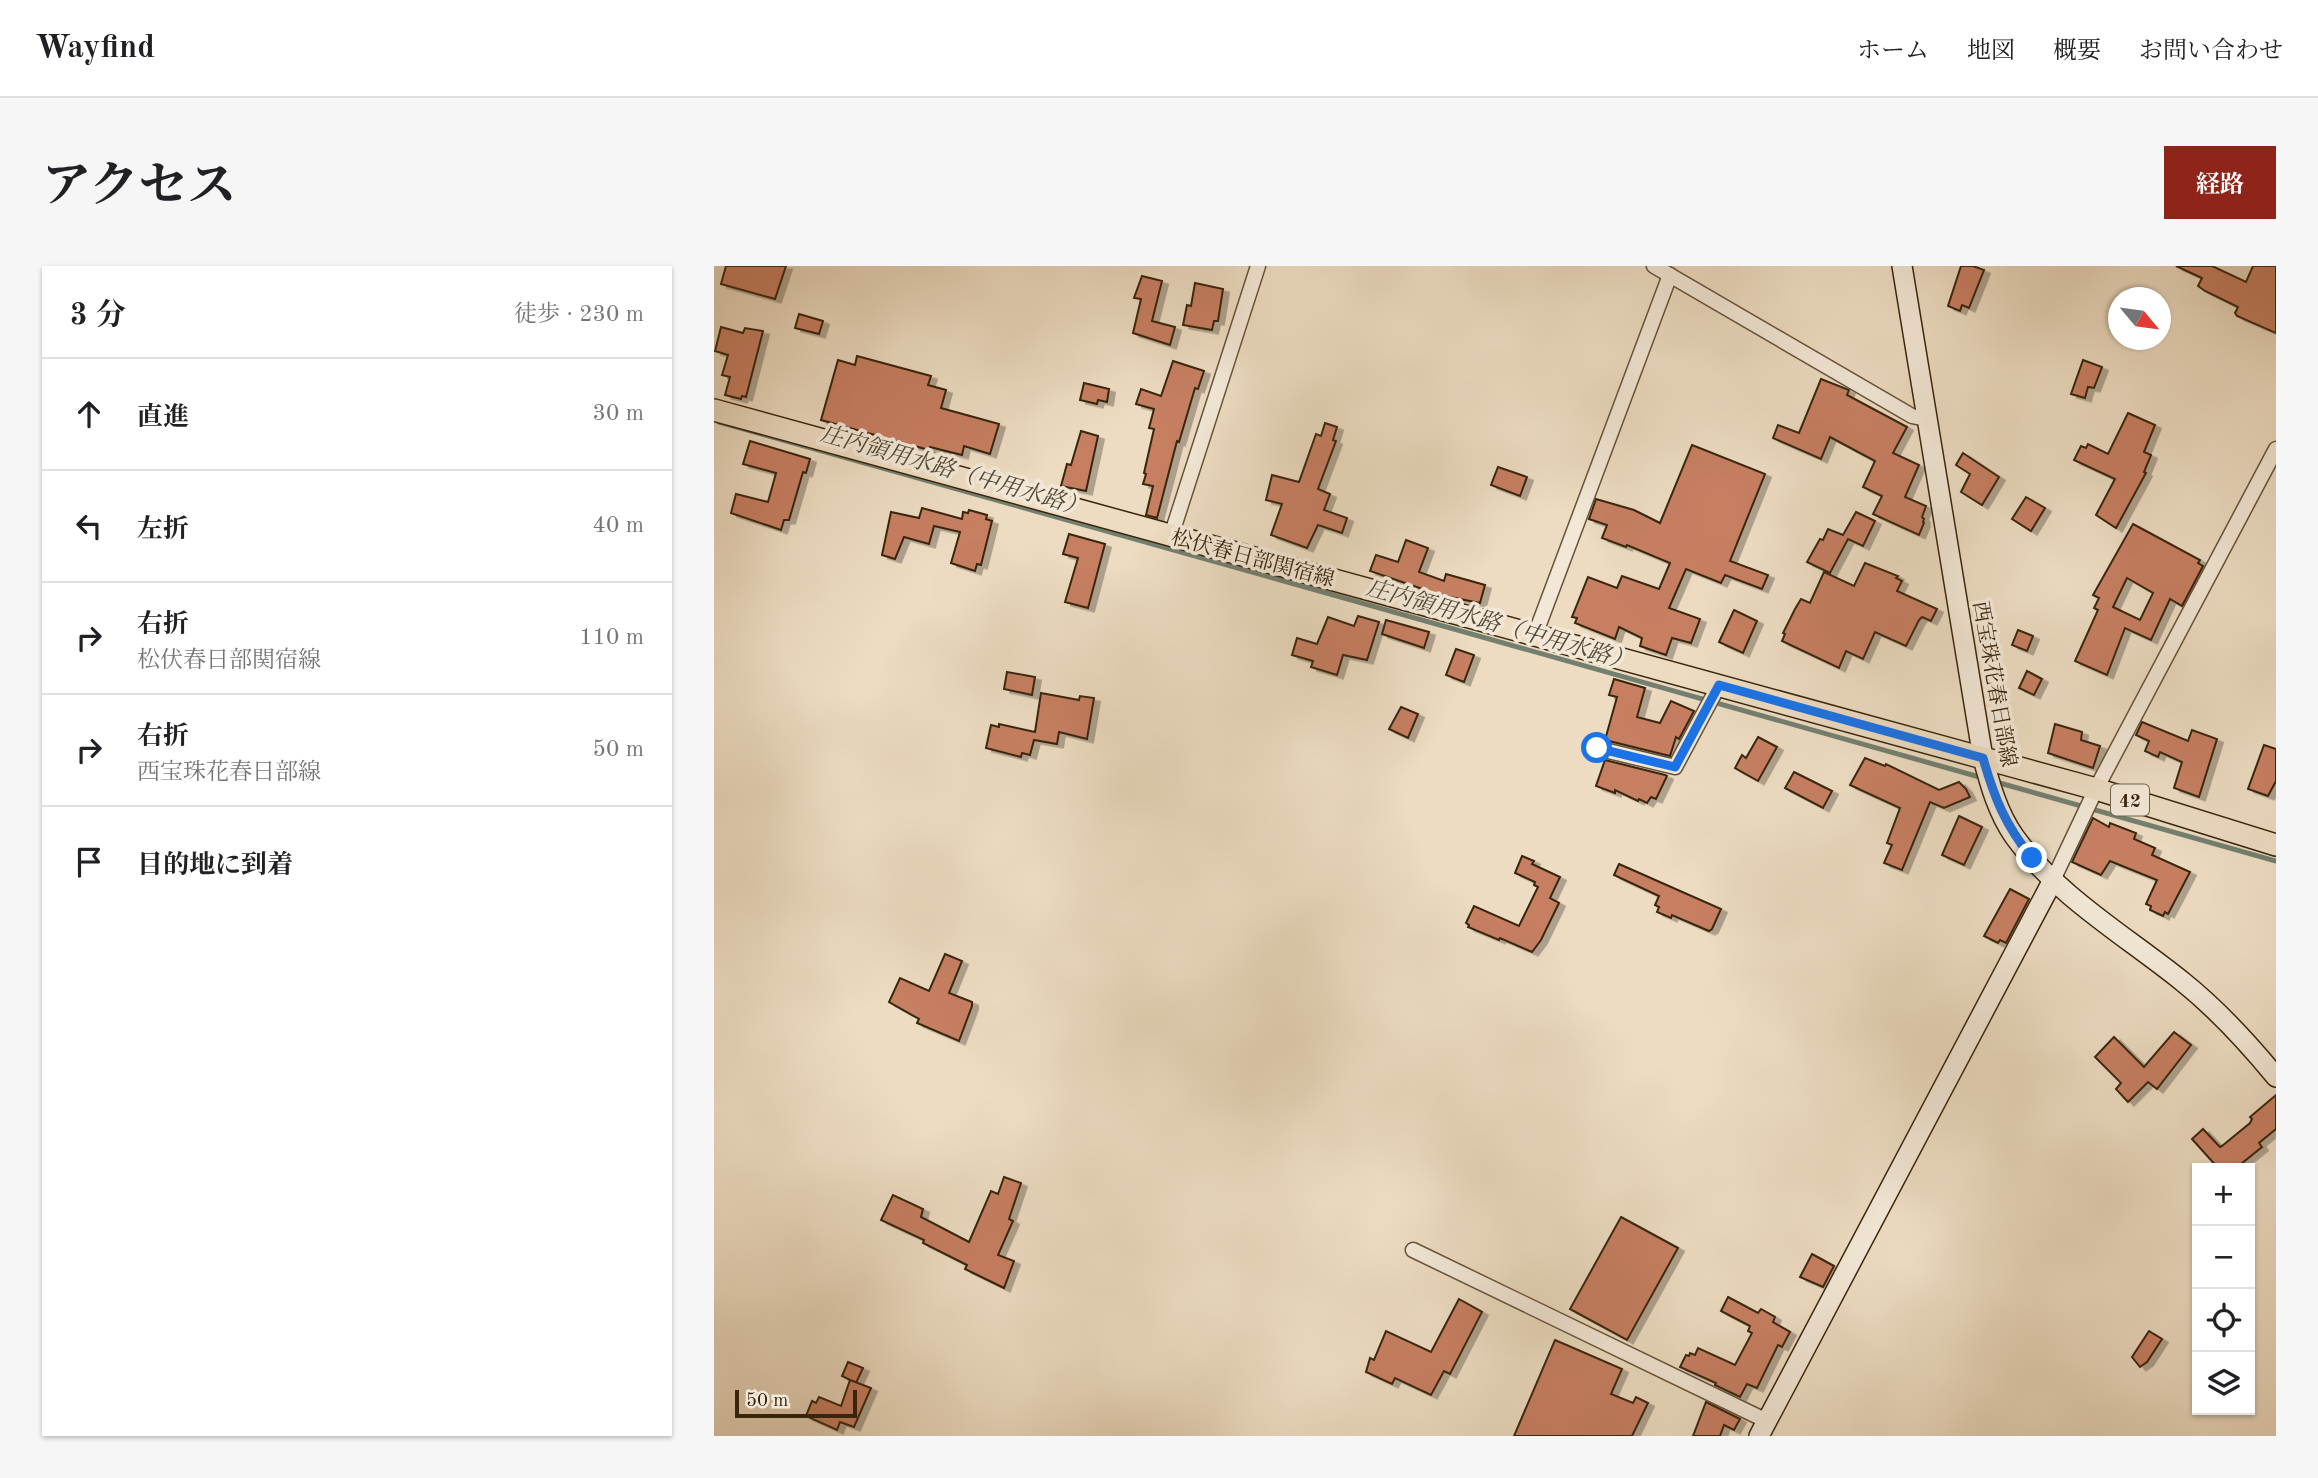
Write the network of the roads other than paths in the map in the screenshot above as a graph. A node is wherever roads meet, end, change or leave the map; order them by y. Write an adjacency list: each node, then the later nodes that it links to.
1 (1258, 266): 8 (street)
2 (1654, 266): 4 (street)
3 (1902, 266): 6 (main road, 西宝珠花春日部線)
4 (1670, 275): 6 (street); 9 (street)
5 (714, 410): 8 (main road, 松伏春日部関宿線 / 42)
6 (1926, 419): 12 (main road, 西宝珠花春日部線)
7 (2276, 449): 13 (street)
8 (1171, 536): 9 (main road, 松伏春日部関宿線 / 42)
9 (1535, 635): 10 (main road, 松伏春日部関宿線 / 42)
10 (1719, 685): 11 (street); 12 (main road, 松伏春日部関宿線 / 42)
11 (1597, 748)
12 (1983, 758): 13 (main road, 松伏春日部関宿線 / 42); 15 (main road, 西宝珠花春日部線)
13 (2095, 789): 14 (main road, 松伏春日部関宿線 / 42); 15 (street)
14 (2276, 845)
15 (2053, 880): 16 (main road, 西宝珠花春日部線); 18 (main road)
16 (2276, 1077)
17 (1413, 1250): 18 (street)
18 (1763, 1429)

